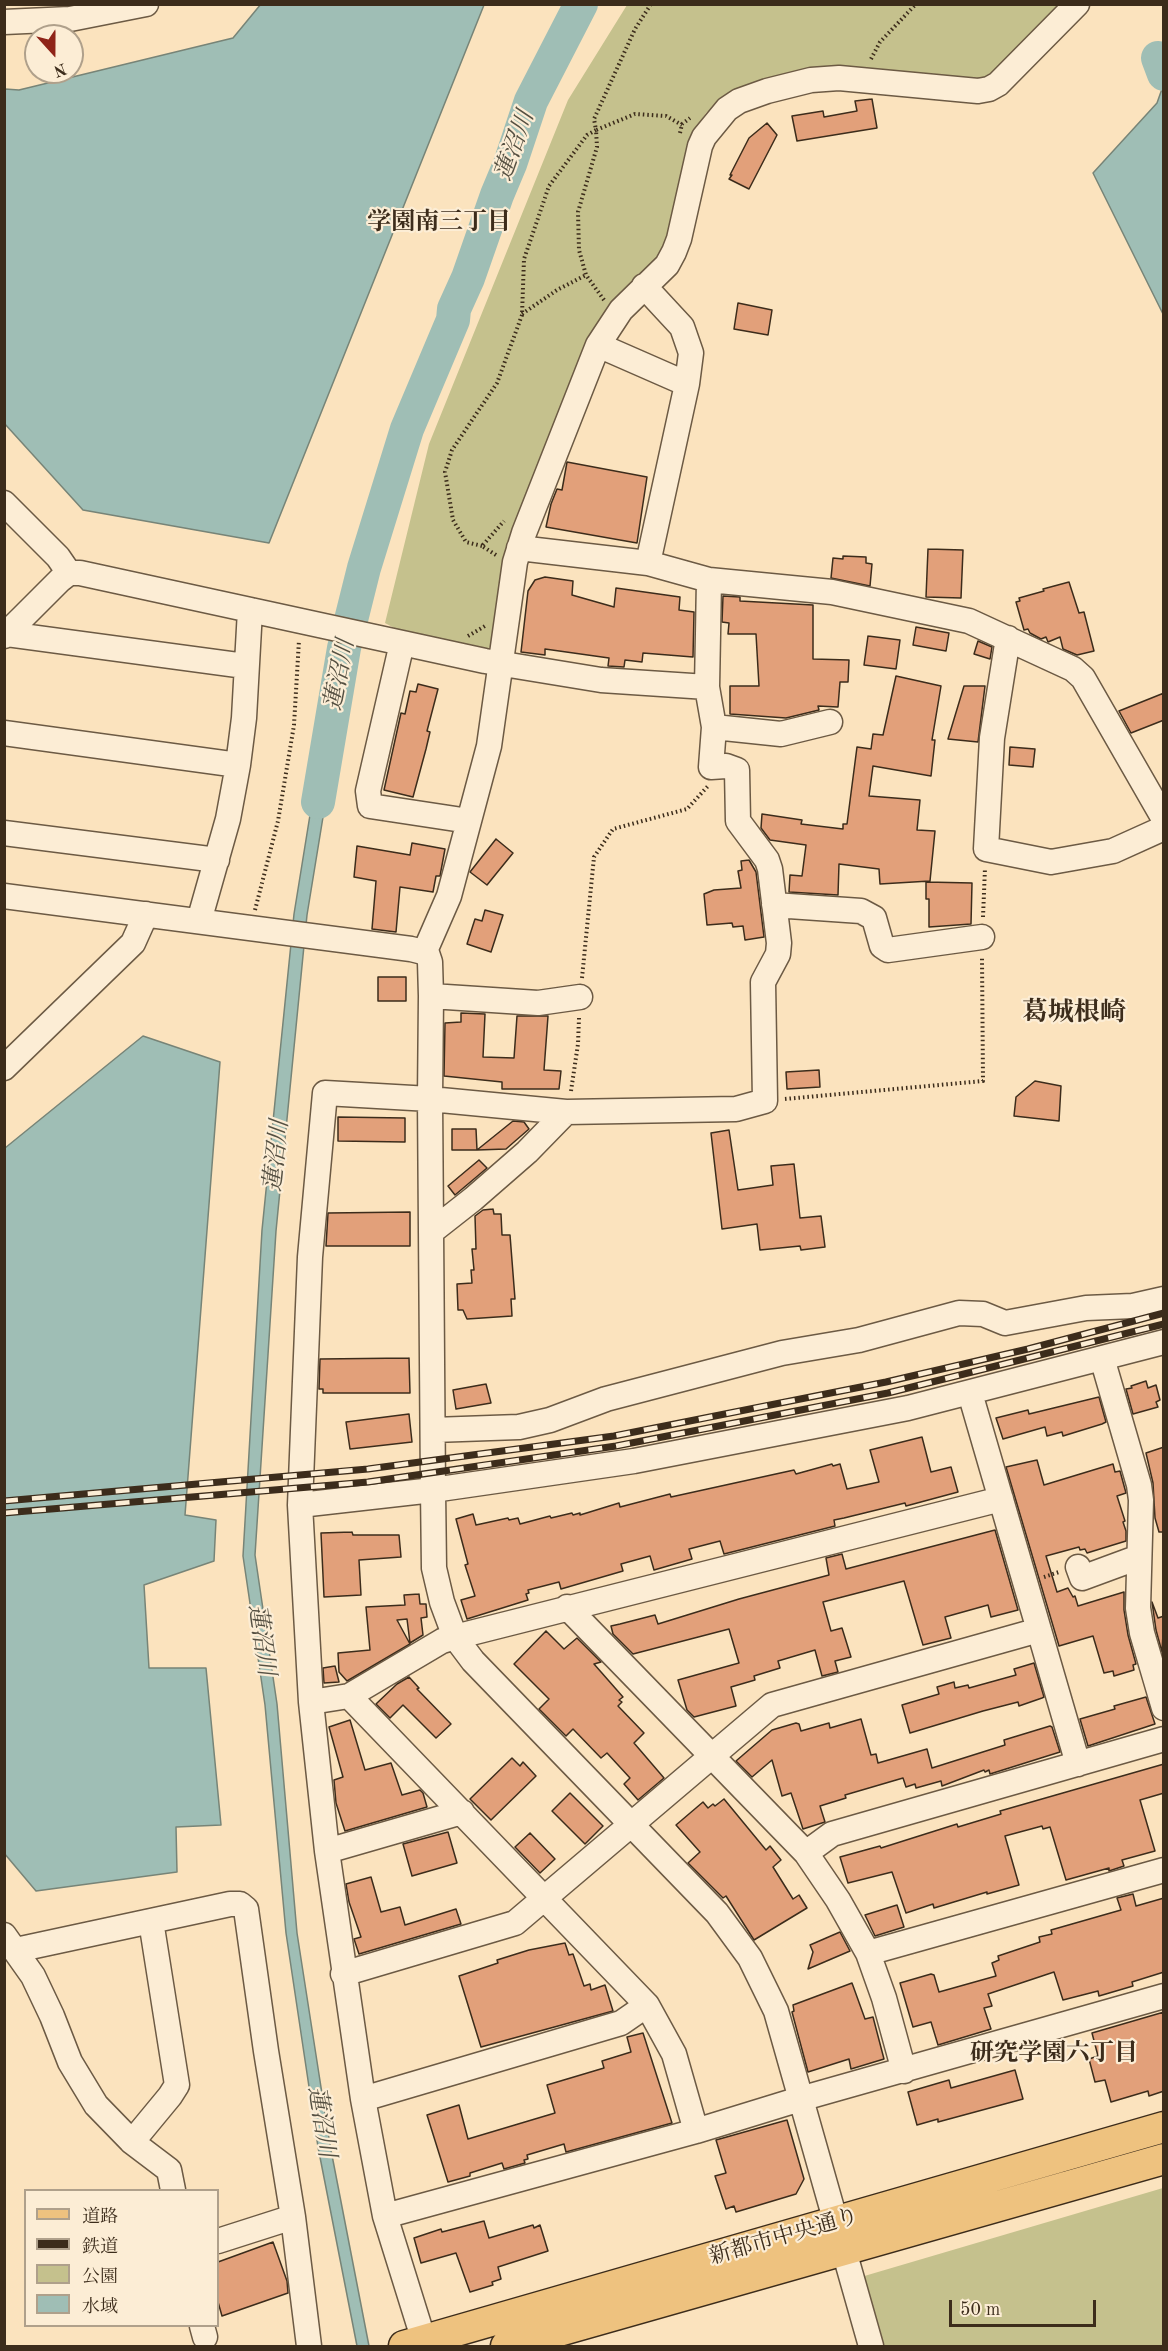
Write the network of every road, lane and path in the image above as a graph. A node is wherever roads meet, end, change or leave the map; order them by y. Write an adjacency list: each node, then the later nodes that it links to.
1 (146, 4): 5 (street)
2 (651, 4): 8 (path)
3 (916, 4): 6 (path)
4 (1077, 4): 10 (street)
5 (4, 22)
6 (872, 59)
7 (682, 124): 8 (path)
8 (596, 130): 9 (path); 12 (path)
9 (586, 276): 11 (path); 12 (path)
10 (644, 286): 13 (street); 14 (street)
11 (606, 302)
12 (522, 315): 16 (path)
13 (598, 345): 14 (street); 17 (street)
14 (687, 384): 18 (street)
15 (4, 503): 19 (street)
16 (482, 546)
17 (519, 548): 18 (street); 26 (street)
18 (648, 563): 20 (street)
19 (69, 573): 21 (street); 23 (street)
20 (709, 579): 24 (street); 28 (street)
21 (250, 610): 22 (street); 27 (street)
22 (302, 621): 25 (street); 44 (path)
23 (6, 635): 27 (street)
24 (1008, 638): 34 (street); 38 (street)
25 (392, 641): 26 (street); 35 (street)
26 (501, 664): 28 (street); 35 (street)
27 (246, 666): 32 (street)
28 (707, 687): 30 (street)
29 (830, 722): 30 (street)
30 (714, 727): 33 (street)
31 (4, 733): 32 (street)
32 (238, 765): 39 (street)
33 (711, 767): 41 (street); 48 (path)
34 (1164, 819)
35 (468, 821): 46 (street)
36 (1164, 828): 38 (street)
37 (4, 833): 39 (street)
38 (986, 849): 45 (path)
39 (217, 860): 43 (street)
40 (4, 896): 42 (street)
41 (774, 905): 45 (street); 51 (street)
42 (146, 914): 43 (street); 49 (street)
43 (199, 921): 44 (street)
44 (264, 930): 46 (street)
45 (982, 937): 51 (path)
46 (425, 951): 47 (street)
47 (431, 996): 48 (street); 50 (street)
48 (580, 997): 52 (path)
49 (9, 1056)
50 (429, 1099): 52 (street); 53 (street); 61 (street)
51 (765, 1101): 52 (street)
52 (566, 1112): 53 (street)
53 (431, 1232): 58 (street)
54 (1164, 1299): 58 (street)
55 (1164, 1342): 56 (street)
56 (1102, 1358): 57 (street); 62 (street)
57 (970, 1393): 59 (street); 60 (street)
58 (433, 1430): 59 (street)
59 (433, 1490): 61 (street); 67 (street)
60 (1001, 1499): 64 (street); 65 (street)
61 (300, 1504): 69 (street)
62 (1139, 1557): 63 (street); 70 (street)
63 (1077, 1567): 64 (path)
64 (1025, 1582): 66 (street)
65 (567, 1607): 67 (street); 72 (street)
66 (1039, 1630): 72 (street); 73 (street)
67 (455, 1636): 68 (street); 75 (street)
68 (348, 1696): 69 (street); 74 (street)
69 (311, 1702): 76 (street)
70 (1164, 1708)
71 (1164, 1739): 73 (street)
72 (712, 1756): 75 (street); 77 (street)
73 (1078, 1764): 77 (street)
74 (462, 1812): 76 (street); 79 (street)
75 (632, 1824): 79 (street); 88 (street)
76 (327, 1851): 83 (street)
77 (806, 1853): 82 (street)
78 (1164, 1870): 82 (street)
79 (545, 1898): 83 (street); 85 (street)
80 (152, 1921): 81 (street); 91 (street); 95 (street)
81 (10, 1942): 91 (street)
82 (868, 1953): 86 (street)
83 (343, 1974): 87 (street)
84 (1164, 1996): 86 (street)
85 (647, 2005): 87 (street); 90 (street)
86 (904, 2071): 88 (street)
87 (363, 2099): 94 (street)
88 (800, 2099): 90 (street); 96 (street)
89 (1164, 2127): 96 (main road, 新都市中央通り)
90 (696, 2131): 94 (street)
91 (132, 2142): 93 (street)
92 (1164, 2159): 96 (main road, 新都市中央通り)
93 (173, 2189)
94 (385, 2216): 98 (street)
95 (293, 2217): 97 (street); 99 (street)
96 (840, 2236): 98 (main road, 新都市中央通り); 100 (main road, 新都市中央通り); 101 (street)
97 (219, 2241)
98 (414, 2344)
99 (309, 2346)
100 (506, 2346)
101 (872, 2346)

